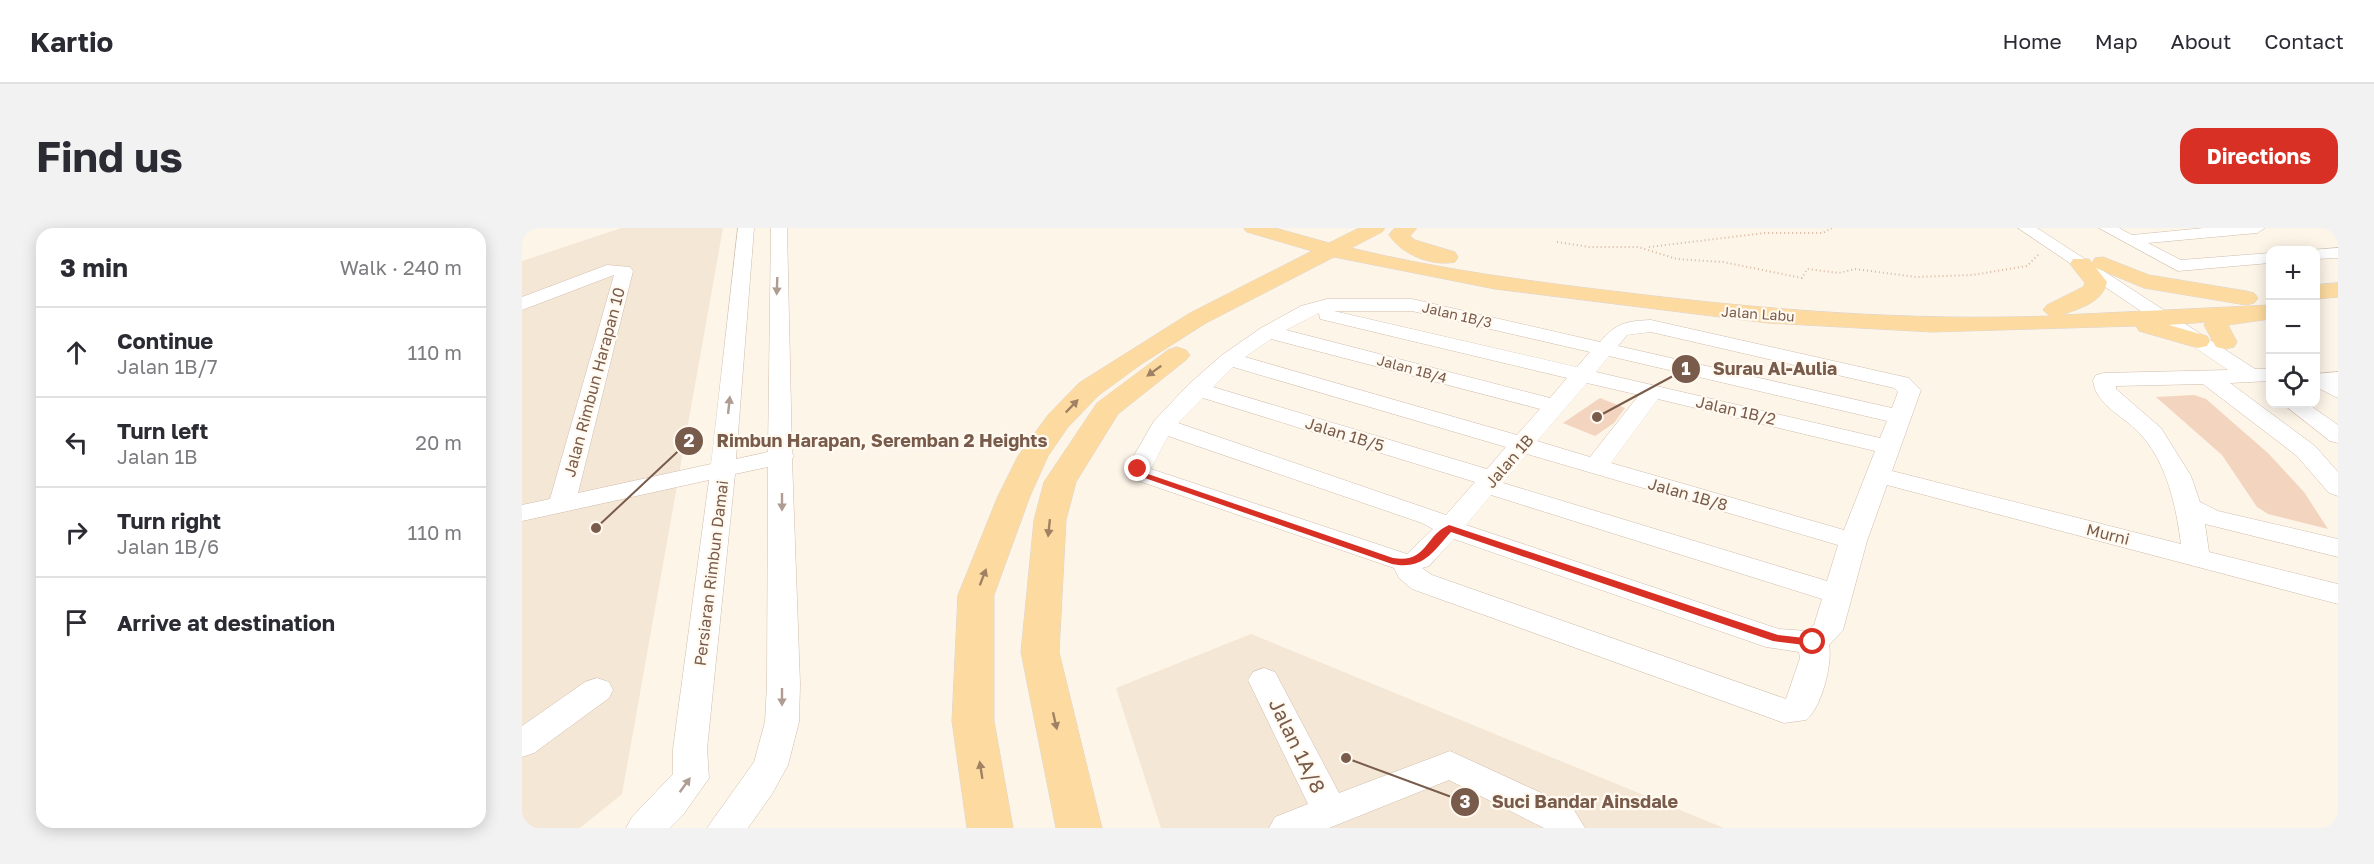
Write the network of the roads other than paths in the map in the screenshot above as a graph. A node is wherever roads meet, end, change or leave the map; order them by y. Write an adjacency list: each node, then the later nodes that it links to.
1 (746, 228): 55 (street, Persiaran Rimbun Damai, one-way to 1)
2 (779, 228): 52 (street, one-way to 52)
3 (1237, 228): 32 (main road)
4 (1254, 228): 15 (main road, Jalan Labu)
5 (1286, 228): 15 (main road, Jalan Labu)
6 (1396, 228): 15 (main road)
7 (1407, 228): 20 (main road)
8 (2026, 228): 19 (street)
9 (2045, 228): 19 (street)
10 (2107, 228): 13 (street)
11 (2257, 228): 12 (street)
12 (2233, 229): 13 (street); 14 (street)
13 (2129, 240): 18 (street)
14 (2270, 246)
15 (1351, 250): 20 (main road, Jalan Labu); 20 (main road); 32 (main road)
16 (2338, 252): 17 (street)
17 (2320, 254)
18 (2266, 258)
19 (2092, 264): 25 (main road); 30 (main road); 31 (street)
20 (1522, 282): 30 (main road, Jalan Labu); 35 (main road, Jalan Labu)
21 (1310, 287): 32 (main road)
22 (2338, 290): 23 (main road)
23 (2320, 292)
24 (2266, 296): 25 (main road, Jalan Labu)
25 (2246, 298): 31 (main road, Jalan Labu)
26 (522, 304): 58 (street, Jalan Rimbun Harapan 10)
27 (2338, 307): 28 (main road)
28 (2320, 308)
29 (1308, 310): 36 (street, Jalan 1B/3); 39 (street, Jalan 1B/3); 41 (street, Jalan 1B/2)
30 (2055, 310): 31 (main road, Jalan Labu)
31 (2163, 311): 33 (main road, Jalan Labu); 35 (main road, Jalan Labu); 37 (street); 38 (street)
32 (1229, 312): 76 (main road, one-way to 32); 77 (main road, one-way to 77)
33 (2266, 312)
34 (2266, 313): 38 (main road)
35 (2081, 321): 37 (main road)
36 (1268, 332): 40 (street, Jalan 1B/3); 47 (street, Jalan 1B/4)
37 (2198, 341): 43 (street)
38 (2225, 342): 43 (street)
39 (1604, 349): 41 (street, Jalan 1B); 48 (street, Jalan 1B/3); 48 (street, Jalan 1B)
40 (1229, 359): 44 (street, Jalan 1B/3); 51 (street, Jalan 1B/8)
41 (1583, 374): 45 (street, Jalan 1B/2); 47 (street, Jalan 1B)
42 (2208, 377): 43 (street); 57 (street); 59 (street)
43 (2266, 380)
44 (1197, 389): 49 (street, Jalan 1B/3); 56 (street, Jalan 1B/5)
45 (1653, 390): 53 (street, Jalan 1B/2); 54 (street)
46 (2323, 398): 50 (street)
47 (1556, 406): 51 (street, Jalan 1B)
48 (1900, 417): 53 (street)
49 (1162, 426): 61 (street); 65 (street, Jalan 1B/3)
50 (2338, 436)
51 (1522, 446): 54 (street, Jalan 1B/8); 56 (street, Jalan 1B)
52 (782, 456): 55 (street); 75 (street, one-way to 75)
53 (1884, 460): 62 (street); 63 (street, Murni)
54 (1595, 467): 62 (street, Jalan 1B/8)
55 (723, 468): 58 (street); 74 (street, Persiaran Rimbun Damai, one-way to 55)
56 (1490, 482): 61 (street, Jalan 1B); 67 (street, Jalan 1B/5)
57 (2338, 488)
58 (562, 504): 60 (street)
59 (2189, 507): 63 (street); 64 (street)
60 (522, 513)
61 (1449, 528): 65 (street, Jalan 1B); 69 (street)
62 (1853, 541): 67 (street)
63 (2195, 548): 66 (street, Murni); 68 (street, Murni)
64 (2338, 548)
65 (1406, 563): 69 (street)
66 (2338, 576)
67 (1838, 594): 69 (street)
68 (2338, 594)
69 (1813, 642)
70 (1264, 680): 73 (street, Jalan 1A/8)
71 (597, 690): 72 (street)
72 (522, 744)
73 (1330, 812): 78 (street); 79 (street)
74 (645, 828)
75 (726, 828)
76 (990, 828)
77 (1079, 828)
78 (1288, 828)
79 (1566, 828)

